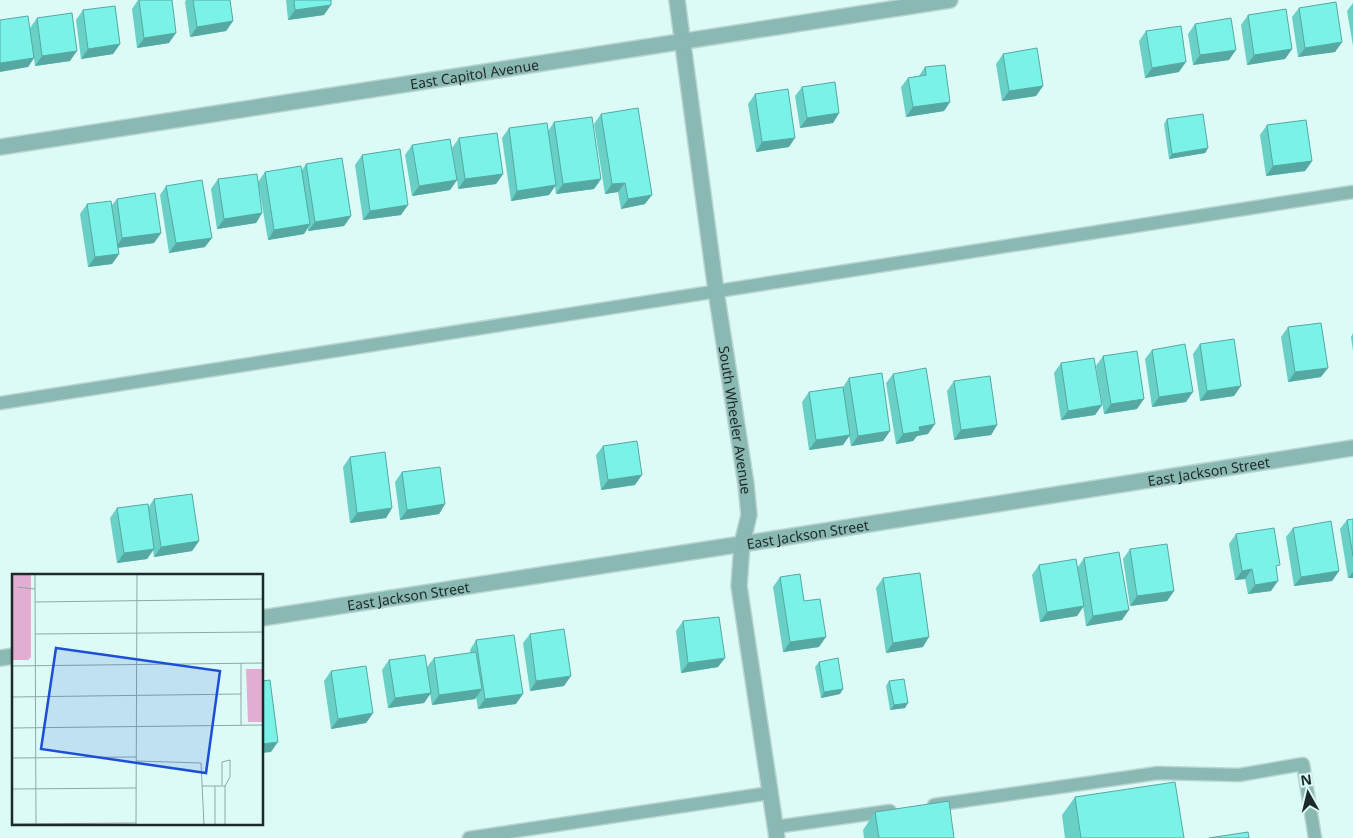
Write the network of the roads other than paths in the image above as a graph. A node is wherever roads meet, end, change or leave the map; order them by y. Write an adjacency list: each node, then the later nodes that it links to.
1 (676, 0): 3 (street, South Wheeler Avenue)
2 (950, 0): 3 (street, East Capitol Avenue)
3 (682, 41): 4 (street, East Capitol Avenue); 6 (street, South Wheeler Avenue)
4 (0, 147)
5 (1353, 192): 6 (lane)
6 (716, 291): 7 (lane); 9 (street, South Wheeler Avenue)
7 (0, 402)
8 (1353, 448): 9 (street, East Jackson Street)
9 (742, 544): 10 (street, East Jackson Street); 11 (street, South Wheeler Avenue)
10 (264, 618)
11 (770, 793): 14 (street, South Wheeler Avenue); 15 (lane)
12 (918, 808): 16 (lane)
13 (900, 810): 14 (lane)
14 (776, 832)
15 (469, 838)
16 (1315, 838)

